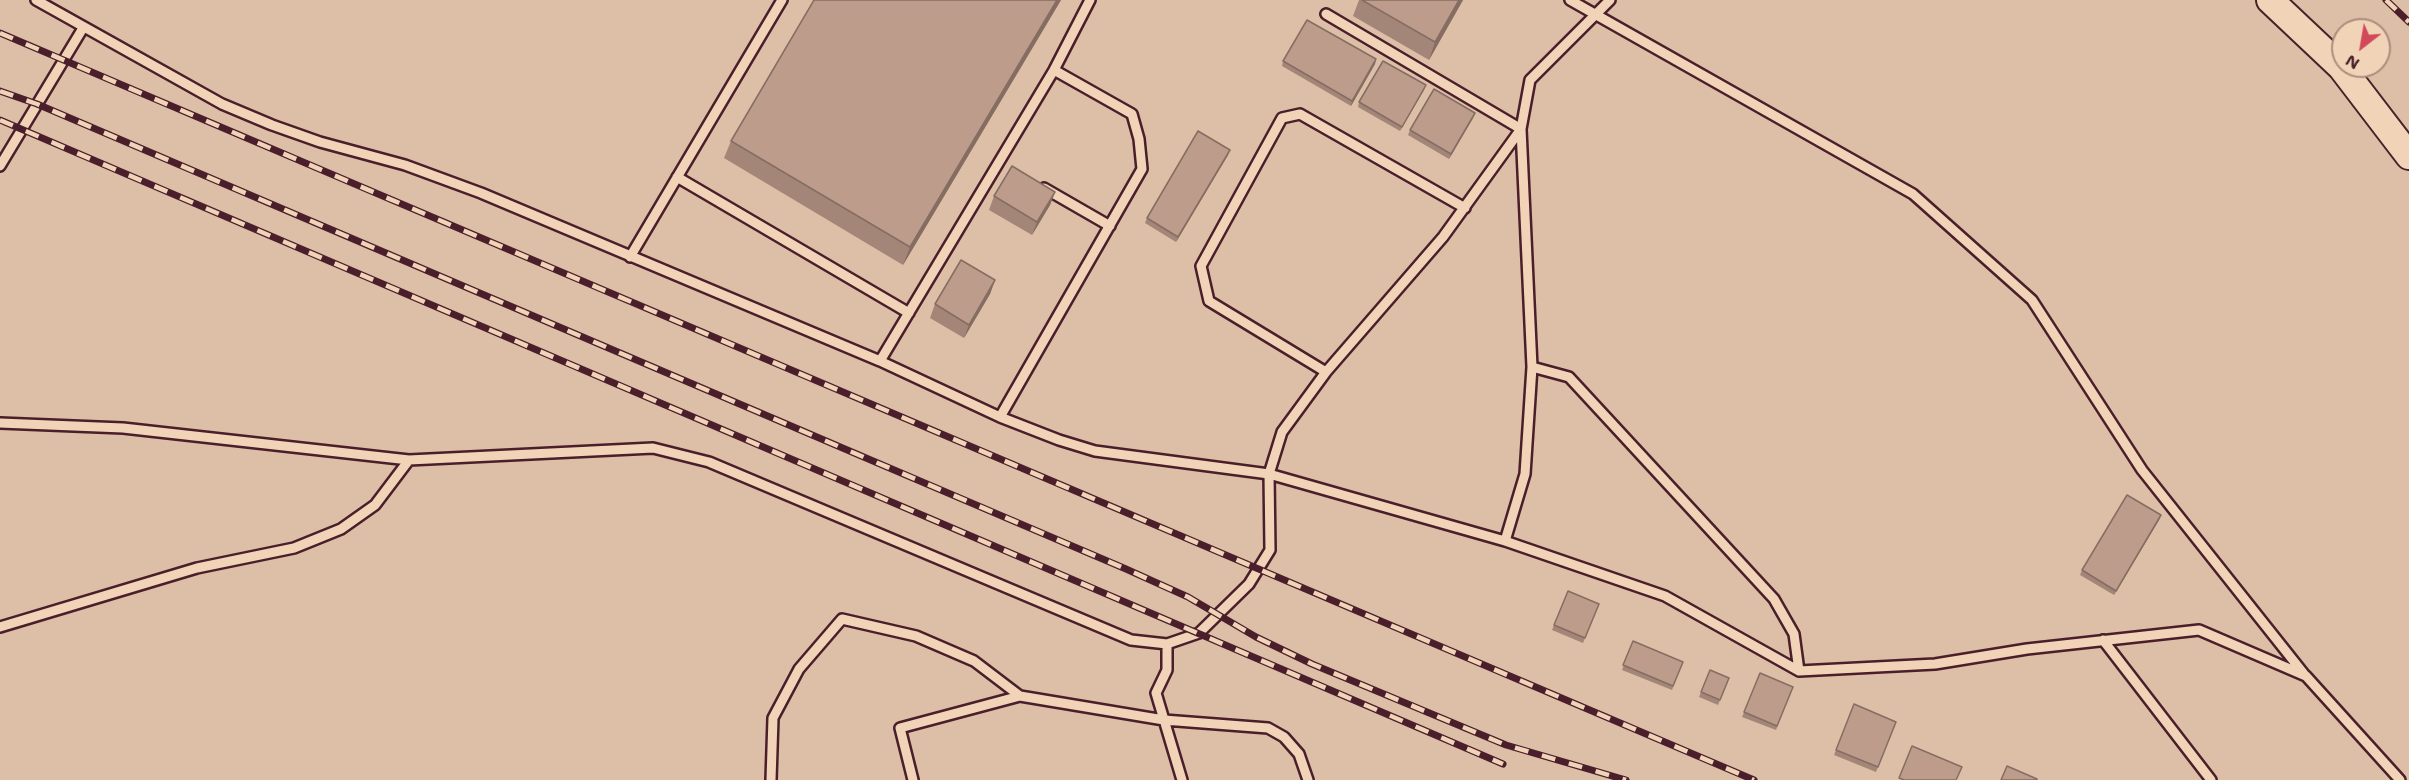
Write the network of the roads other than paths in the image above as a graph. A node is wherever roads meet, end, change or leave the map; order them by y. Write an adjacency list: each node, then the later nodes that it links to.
1 (36, 0): 9 (lane)
2 (782, 0): 16 (lane)
3 (1090, 0): 10 (lane)
4 (1570, 0): 8 (lane)
5 (1610, 0): 8 (lane)
6 (2270, 0): 12 (main road)
7 (1326, 14): 11 (lane)
8 (1594, 14): 11 (lane); 34 (lane)
9 (83, 28): 14 (lane); 20 (lane)
10 (1054, 70): 13 (lane); 19 (lane)
11 (1521, 129): 18 (lane); 23 (lane)
12 (2409, 156)
13 (999, 162): 15 (lane); 21 (lane)
14 (0, 166)
15 (1009, 167)
16 (677, 177): 20 (lane); 21 (lane)
17 (1039, 185): 19 (lane)
18 (1465, 208): 24 (lane); 24 (lane)
19 (1110, 226): 25 (lane)
20 (630, 257): 22 (lane)
21 (909, 313): 22 (lane)
22 (880, 361): 25 (lane)
23 (1532, 367): 29 (lane); 33 (lane)
24 (1326, 372): 28 (lane)
25 (1000, 417): 28 (lane)
26 (0, 423): 27 (lane)
27 (409, 460): 30 (lane); 32 (lane)
28 (1269, 474): 29 (lane); 32 (lane)
29 (1504, 541): 33 (lane)
30 (0, 627)
31 (2103, 640): 33 (lane); 34 (lane); 41 (lane)
32 (1167, 644): 36 (lane)
33 (1799, 671)
34 (2306, 676): 42 (lane)
35 (1020, 696): 36 (lane); 37 (lane); 38 (lane)
36 (1164, 720): 39 (lane); 40 (lane)
37 (771, 780)
38 (913, 780)
39 (1182, 780)
40 (1308, 780)
41 (2211, 780)
42 (2400, 780)

